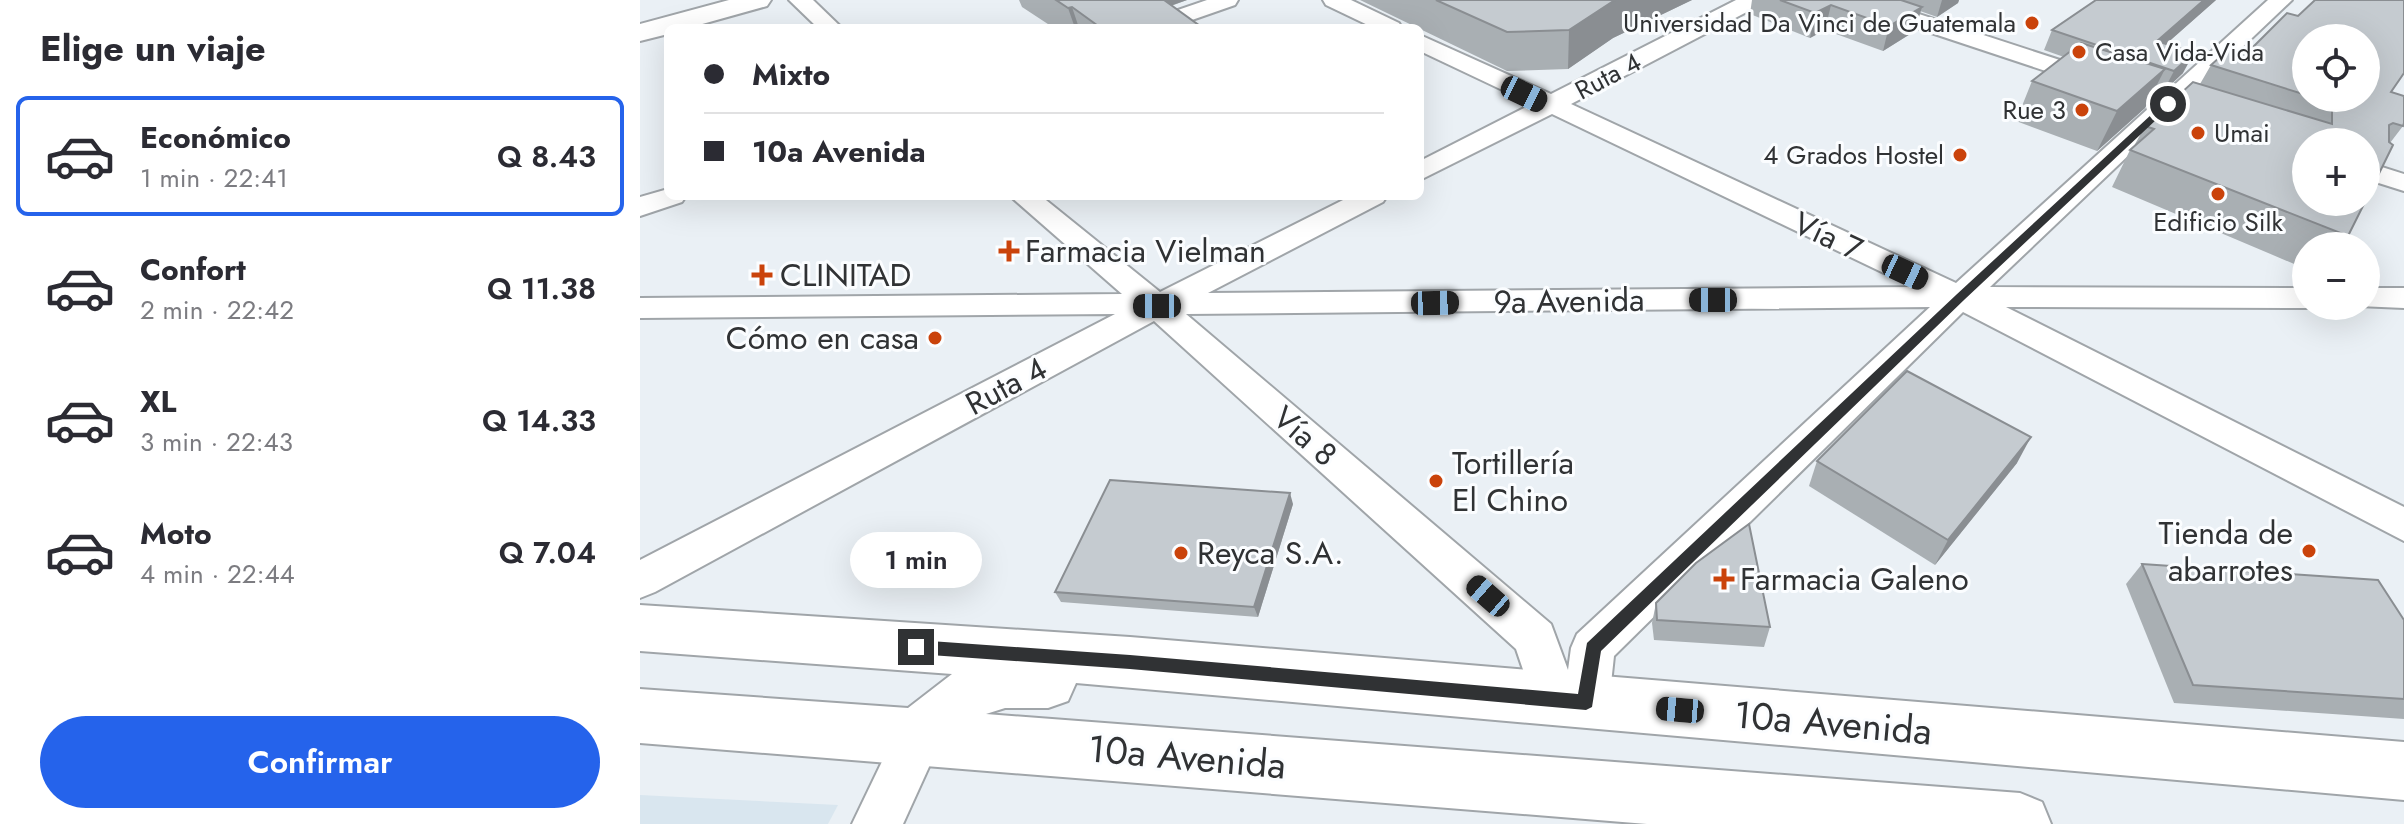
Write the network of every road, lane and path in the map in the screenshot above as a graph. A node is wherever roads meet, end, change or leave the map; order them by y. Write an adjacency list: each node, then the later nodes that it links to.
1 (706, 0): 9 (main road)
2 (758, 0): 10 (main road)
3 (800, 0): 11 (street)
4 (1227, 0): 12 (street)
5 (1334, 0): 13 (street)
6 (1752, 0): 18 (street, Ruta 4)
7 (1855, 0): 17 (street)
8 (2281, 0): 17 (street)
9 (640, 18)
10 (672, 24)
11 (827, 24)
12 (1159, 24)
13 (1383, 24)
14 (664, 26): 15 (main road)
15 (640, 33)
16 (1424, 44): 18 (street, Vía 7)
17 (2168, 104): 19 (street); 27 (street)
18 (1550, 106): 20 (street, Ruta 4); 27 (street, Vía 7)
19 (2196, 113)
20 (1424, 170)
21 (2380, 175): 22 (street)
22 (2404, 183)
23 (664, 199): 26 (street)
24 (1029, 200): 31 (street, Vía 8)
25 (1365, 200): 31 (street, Ruta 4)
26 (640, 207)
27 (1960, 297): 28 (street, 9a Avenida); 31 (street, 9a Avenida); 33 (street, Vía 7); 37 (street)
28 (2292, 298)
29 (2380, 298): 30 (street)
30 (2404, 298)
31 (1157, 306): 32 (street, 9a Avenida); 34 (street, Ruta 4); 37 (street, Vía 8)
32 (640, 308)
33 (2404, 525)
34 (640, 580)
35 (640, 628): 36 (main road, 10a Avenida)
36 (1491, 694): 37 (main road, 10a Avenida); 39 (main road)
37 (1570, 701): 40 (main road, 10a Avenida)
38 (640, 716): 39 (main road, 10a Avenida)
39 (919, 736): 41 (street); 42 (main road, 10a Avenida)
40 (2404, 771)
41 (877, 824)
42 (2020, 824)

